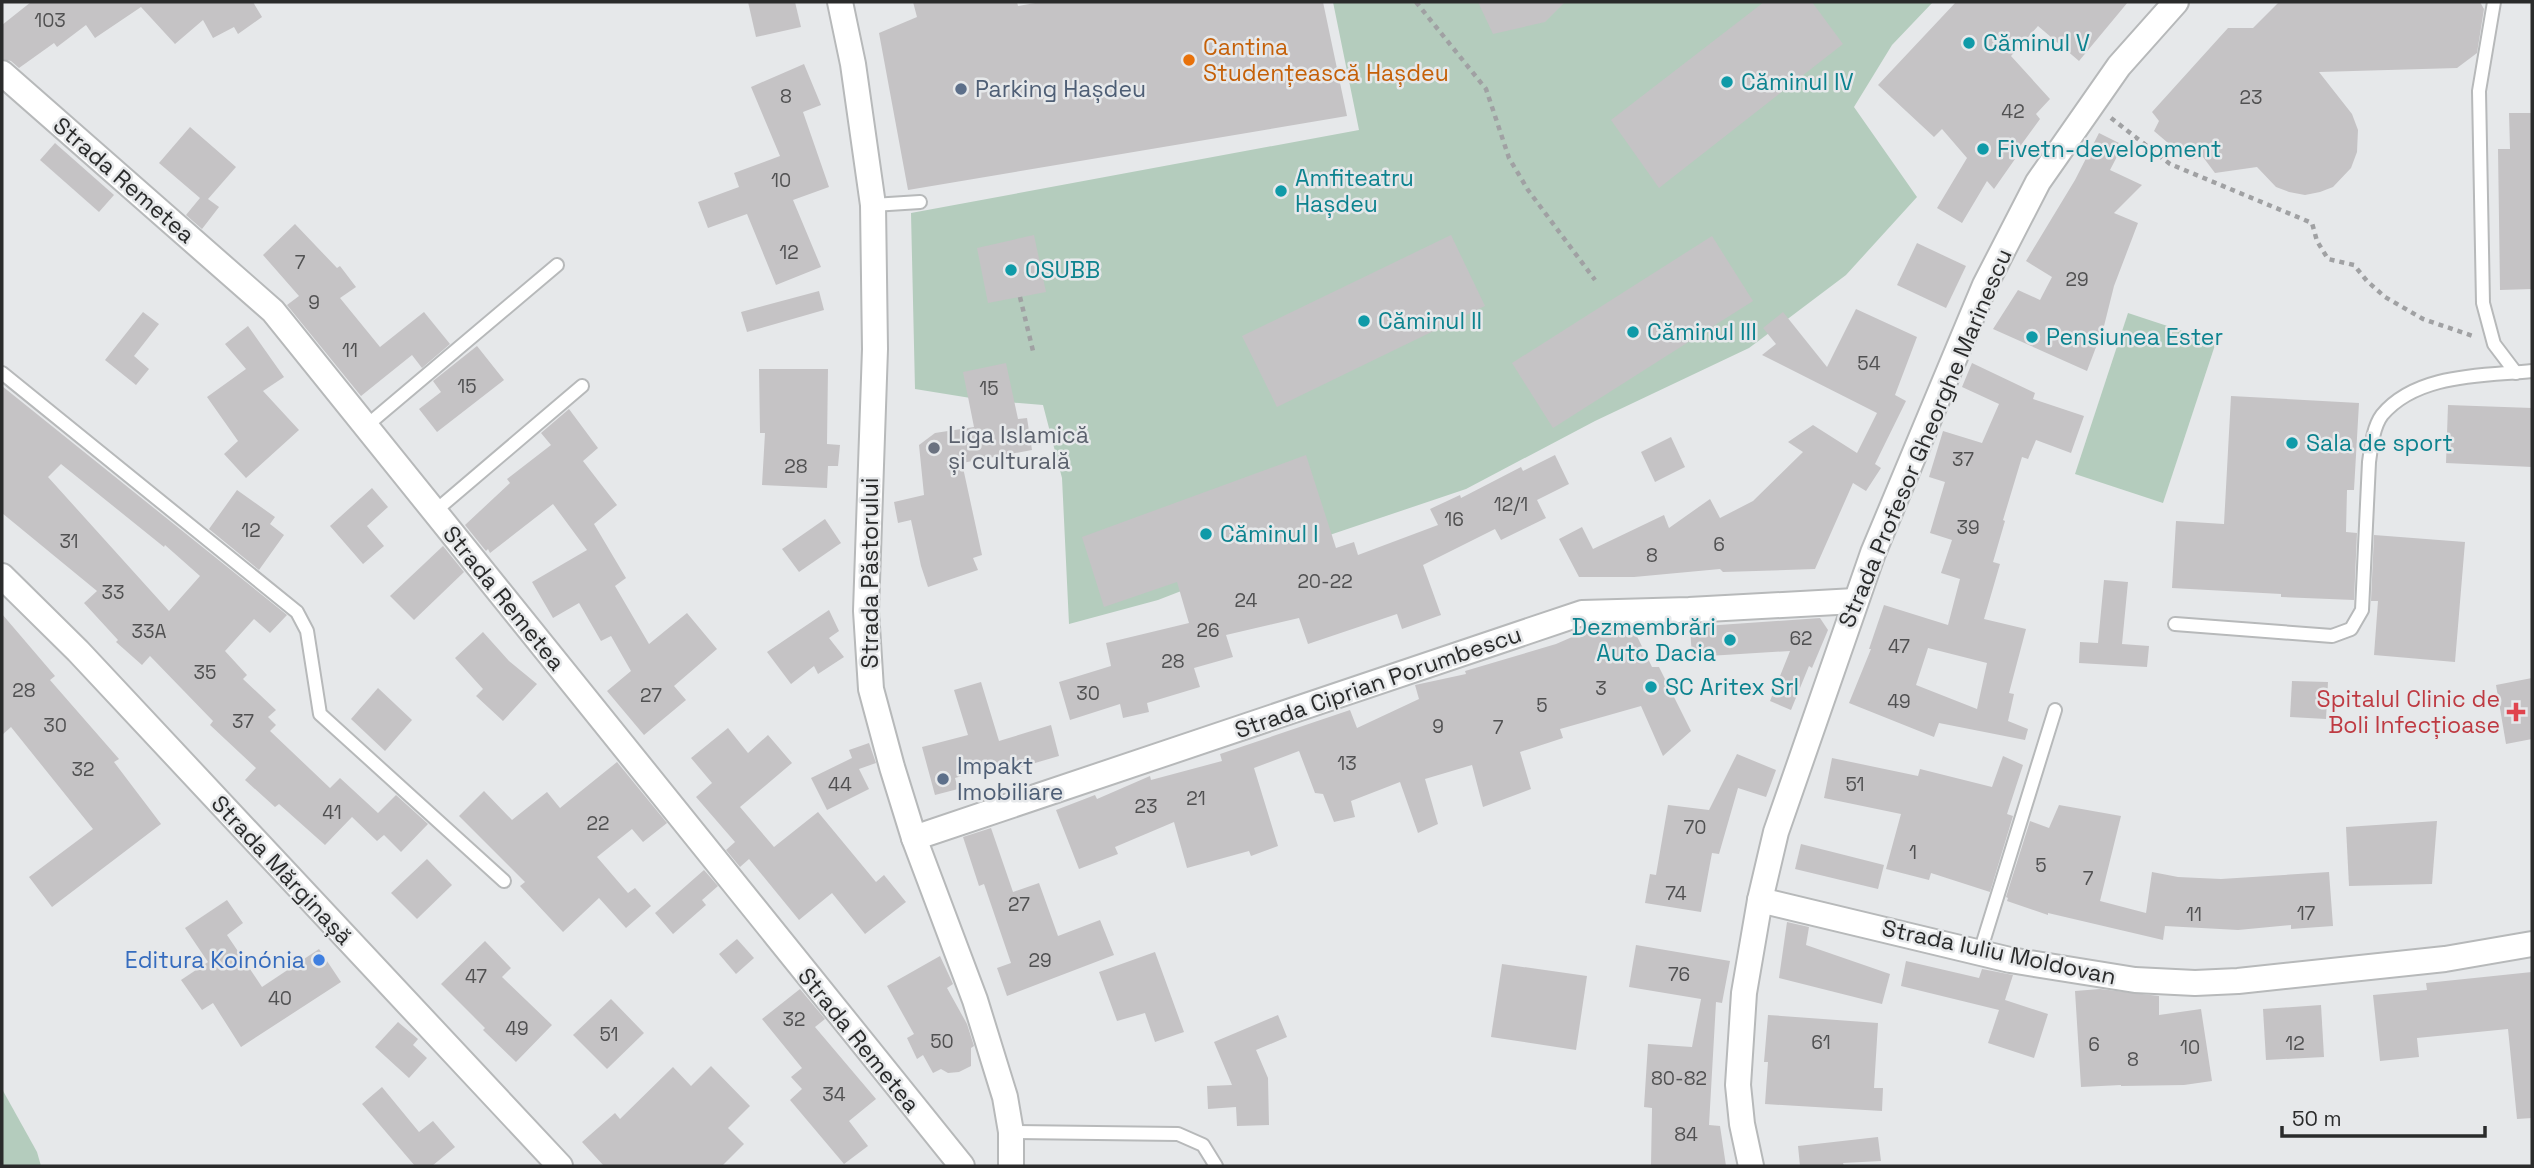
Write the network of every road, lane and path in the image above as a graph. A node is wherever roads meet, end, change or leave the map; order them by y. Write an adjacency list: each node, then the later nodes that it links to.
1 (840, 2): 8 (street, Strada Păstorului)
2 (1416, 2): 10 (path)
3 (2176, 2): 6 (street, Strada Profesor Gheorghe Marinescu)
4 (2494, 2): 12 (lane)
5 (2, 73): 18 (street, Strada Remetea)
6 (2091, 103): 12 (path); 21 (street, Strada Profesor Gheorghe Marinescu)
7 (920, 202): 8 (lane)
8 (873, 205): 24 (street, Strada Păstorului)
9 (557, 265): 18 (lane)
10 (1595, 280)
11 (1020, 297): 13 (path)
12 (2494, 344): 16 (lane)
13 (1033, 351)
14 (2532, 371): 16 (lane)
15 (2, 373): 25 (lane)
16 (2516, 373): 22 (lane)
17 (582, 386): 19 (lane)
18 (365, 427): 19 (street, Strada Remetea)
19 (434, 512): 31 (street, Strada Remetea)
20 (2, 576): 30 (street, Strada Mărginașă)
21 (1855, 600): 24 (street, Strada Ciprian Porumbescu); 26 (street, Strada Profesor Gheorghe Marinescu)
22 (2175, 624)
23 (2055, 710): 28 (lane)
24 (914, 838): 29 (street, Strada Păstorului)
25 (504, 881)
26 (1760, 900): 28 (street, Strada Iuliu Moldovan); 34 (street, Strada Profesor Gheorghe Marinescu)
27 (2532, 944): 28 (street, Strada Iuliu Moldovan)
28 (1980, 952)
29 (1011, 1132): 32 (street, Strada Păstorului); 33 (lane)
30 (560, 1166)
31 (961, 1166)
32 (1011, 1166)
33 (1216, 1166)
34 (1751, 1166)

